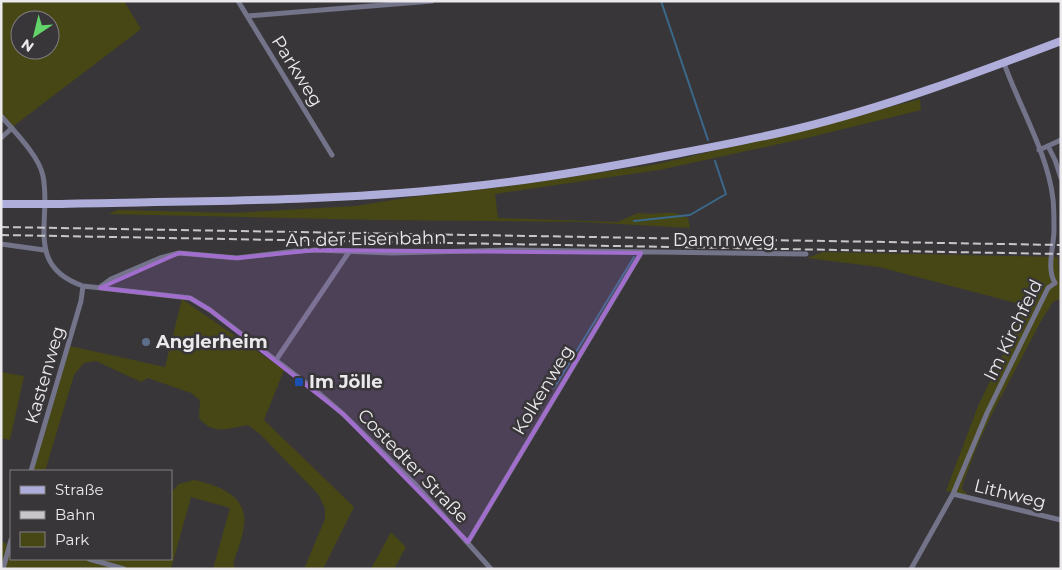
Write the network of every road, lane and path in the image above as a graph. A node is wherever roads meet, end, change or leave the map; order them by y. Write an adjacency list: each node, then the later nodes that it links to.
1 (238, 1): 4 (street, Parkweg)
2 (432, 1): 3 (street)
3 (384, 3): 4 (street)
4 (248, 16): 13 (street, Parkweg)
5 (1061, 41): 6 (main road)
6 (1004, 62): 12 (street, Im Kirchfeld); 15 (main road, bridge)
7 (1, 116): 8 (street)
8 (12, 128): 9 (street); 17 (street)
9 (1, 138)
10 (1061, 140): 11 (street)
11 (1048, 146): 12 (street); 14 (street)
12 (1039, 150): 21 (street, Im Kirchfeld)
13 (332, 154)
14 (1061, 178)
15 (1, 204)
16 (1, 244): 17 (street)
17 (44, 250): 22 (street, Costedter Straße)
18 (349, 252): 19 (street, An der Eisenbahn); 24 (street, An der Eisenbahn); 25 (street)
19 (641, 253): 20 (street, Dammweg); 29 (street, Kolkenweg)
20 (806, 254)
21 (1055, 282): 23 (street); 27 (street, Im Kirchfeld)
22 (83, 286): 24 (street, Costedter Straße); 26 (street, Kastenweg)
23 (1061, 286)
24 (100, 288): 25 (street, Costedter Straße)
25 (276, 360): 29 (street, Costedter Straße)
26 (32, 470)
27 (953, 494): 28 (street, Lithweg); 35 (street, Im Kirchfeld)
28 (1061, 520)
29 (468, 542): 34 (street, Costedter Straße)
30 (10, 544): 32 (street)
31 (92, 560): 33 (street)
32 (3, 569)
33 (124, 569)
34 (491, 569)
35 (911, 569)

